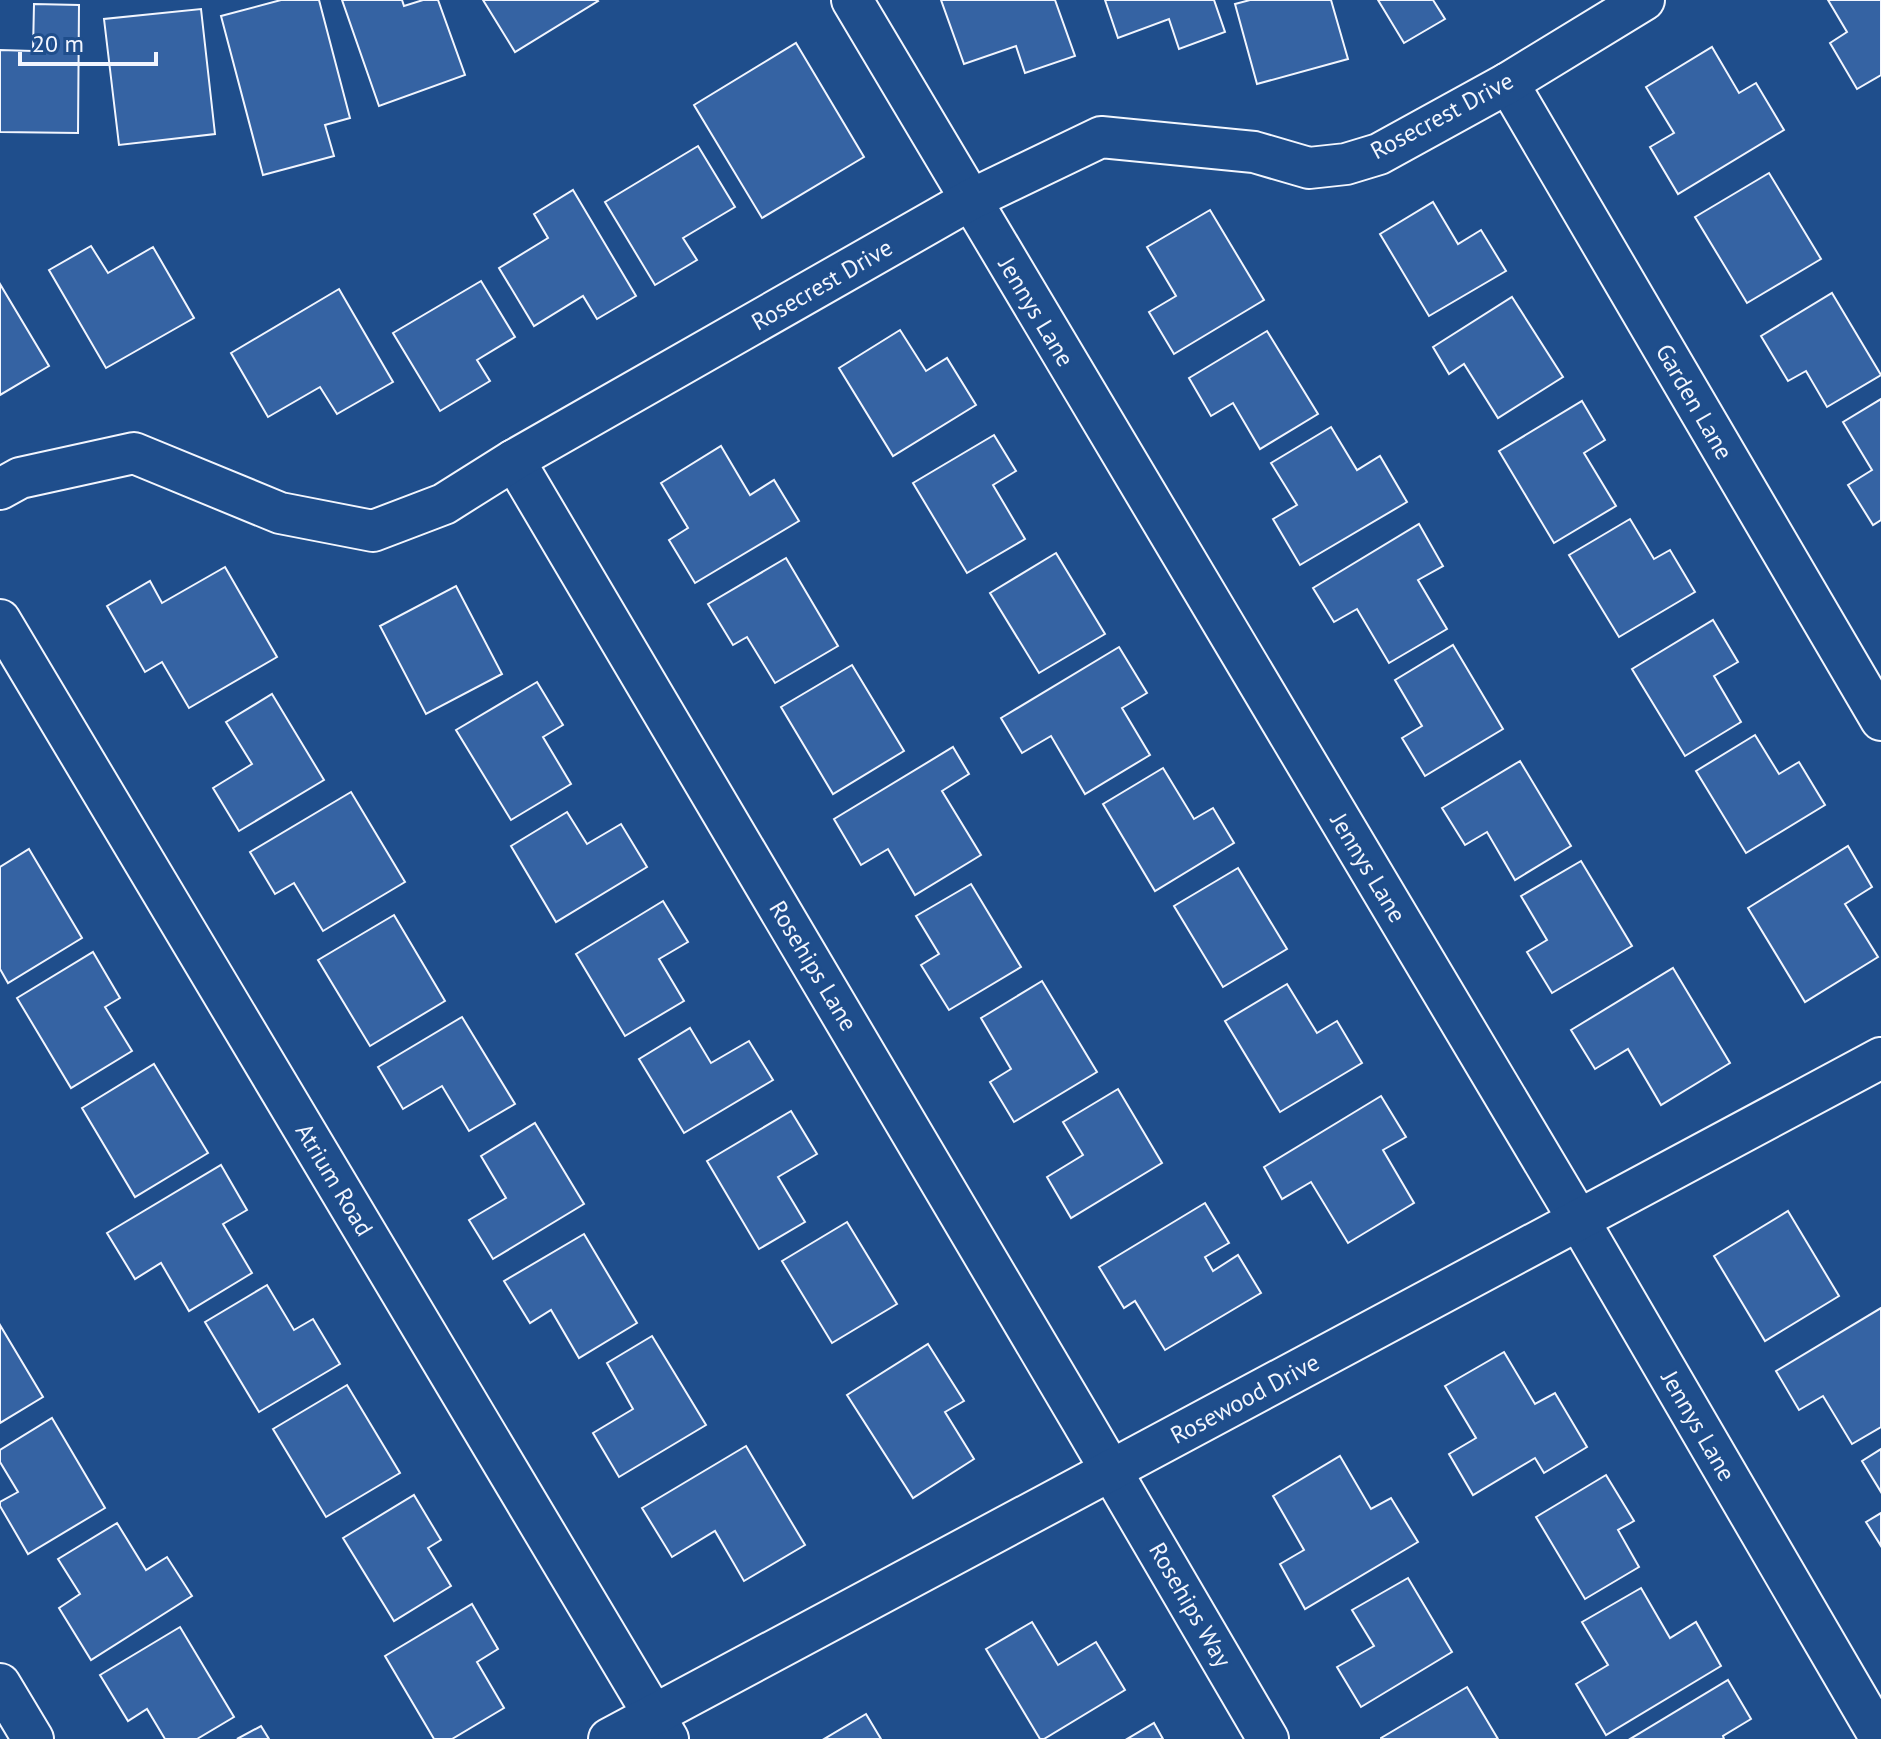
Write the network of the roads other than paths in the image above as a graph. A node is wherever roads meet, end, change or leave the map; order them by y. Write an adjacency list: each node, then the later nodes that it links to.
1 (852, 0): 4 (street, Jennys Lane)
2 (1644, 0): 3 (street, Rosecrest Drive)
3 (1508, 83): 4 (street, Rosecrest Drive); 8 (street, Garden Lane)
4 (970, 200): 5 (street, Rosecrest Drive); 10 (street, Jennys Lane)
5 (514, 460): 6 (street, Rosecrest Drive); 11 (street, Rosehips Lane)
6 (0, 489)
7 (0, 620): 13 (street, Atrium Road)
8 (1881, 720)
9 (1881, 1058): 10 (street, Rosewood Drive)
10 (1578, 1219): 11 (street, Rosewood Drive); 17 (street, Jennys Lane)
11 (1111, 1471): 13 (street, Rosewood Drive); 16 (street, Rosehips Way)
12 (0, 1684): 14 (street)
13 (661, 1727): 15 (street, Rosewood Drive)
14 (33, 1739)
15 (609, 1739)
16 (1268, 1739)
17 (1881, 1739)

